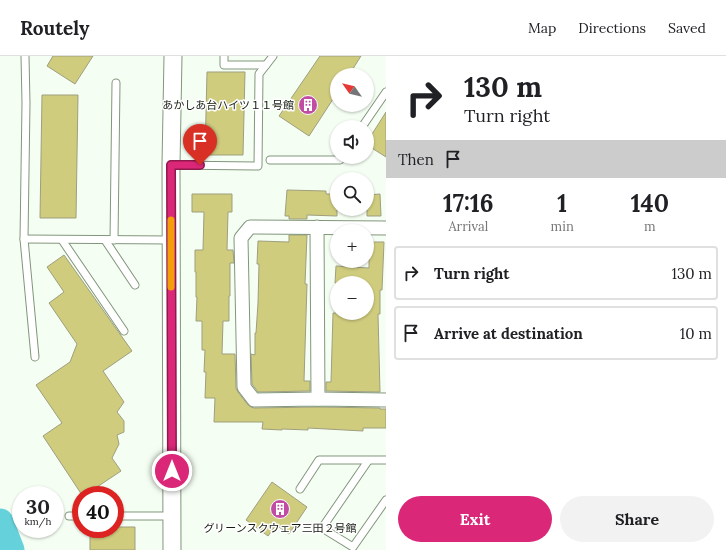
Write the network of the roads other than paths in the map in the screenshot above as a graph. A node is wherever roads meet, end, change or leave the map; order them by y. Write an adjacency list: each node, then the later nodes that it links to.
1 (25, 56): 14 (lane)
2 (173, 56): 11 (street)
3 (224, 56): 5 (lane)
4 (273, 56): 5 (lane)
5 (266, 65): 11 (lane)
6 (116, 83): 17 (lane)
7 (386, 92): 8 (lane)
8 (367, 120)
9 (270, 160): 10 (lane)
10 (330, 160)
11 (171, 165): 18 (street)
12 (317, 227): 13 (street); 22 (street); 22 (street)
13 (386, 228)
14 (24, 239): 15 (lane); 21 (lane)
15 (62, 240): 16 (lane); 20 (lane)
16 (105, 240): 17 (lane); 19 (lane)
17 (114, 240): 18 (lane)
18 (171, 240): 29 (street)
19 (135, 285)
20 (124, 331)
21 (35, 357)
22 (318, 399): 23 (street)
23 (386, 400)
24 (386, 460): 25 (lane)
25 (368, 461): 26 (lane); 27 (lane)
26 (300, 489)
27 (386, 500)
28 (124, 516): 29 (lane)
29 (172, 516): 30 (street)
30 (172, 550)

